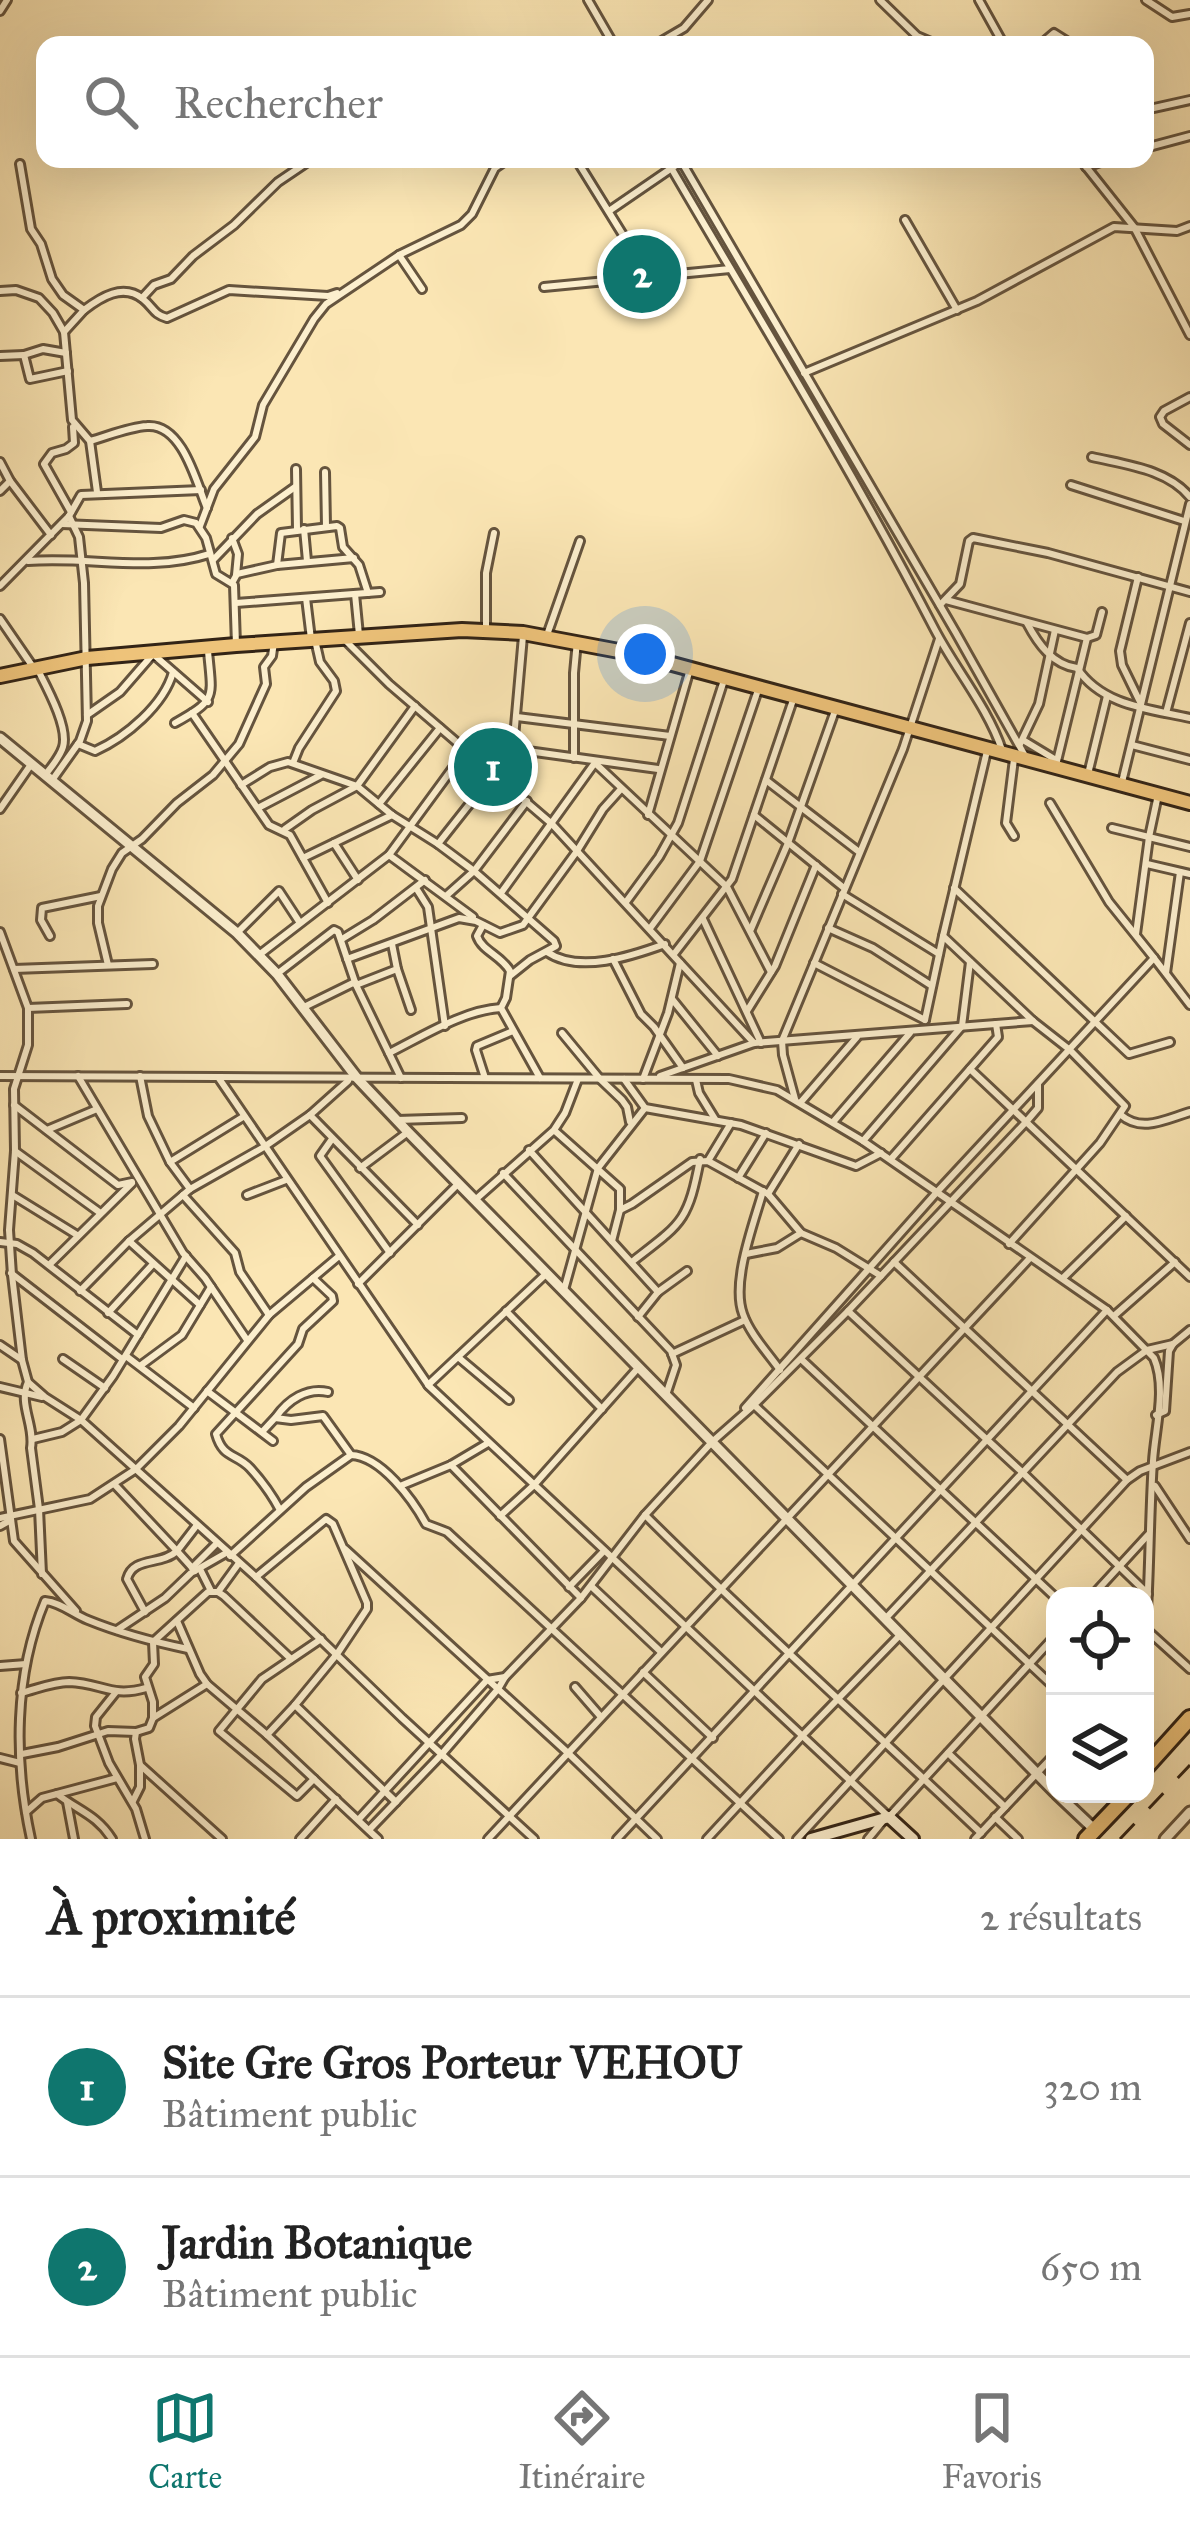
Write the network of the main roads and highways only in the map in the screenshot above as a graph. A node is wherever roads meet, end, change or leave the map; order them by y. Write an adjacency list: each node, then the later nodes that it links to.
1 (0, 676): 2 (main road)
2 (1190, 803)
3 (1188, 1725): 4 (highway)
4 (1154, 1763)
5 (1116, 1803): 6 (highway)
6 (1087, 1834)
7 (812, 1839): 8 (main road)
8 (913, 1839)

